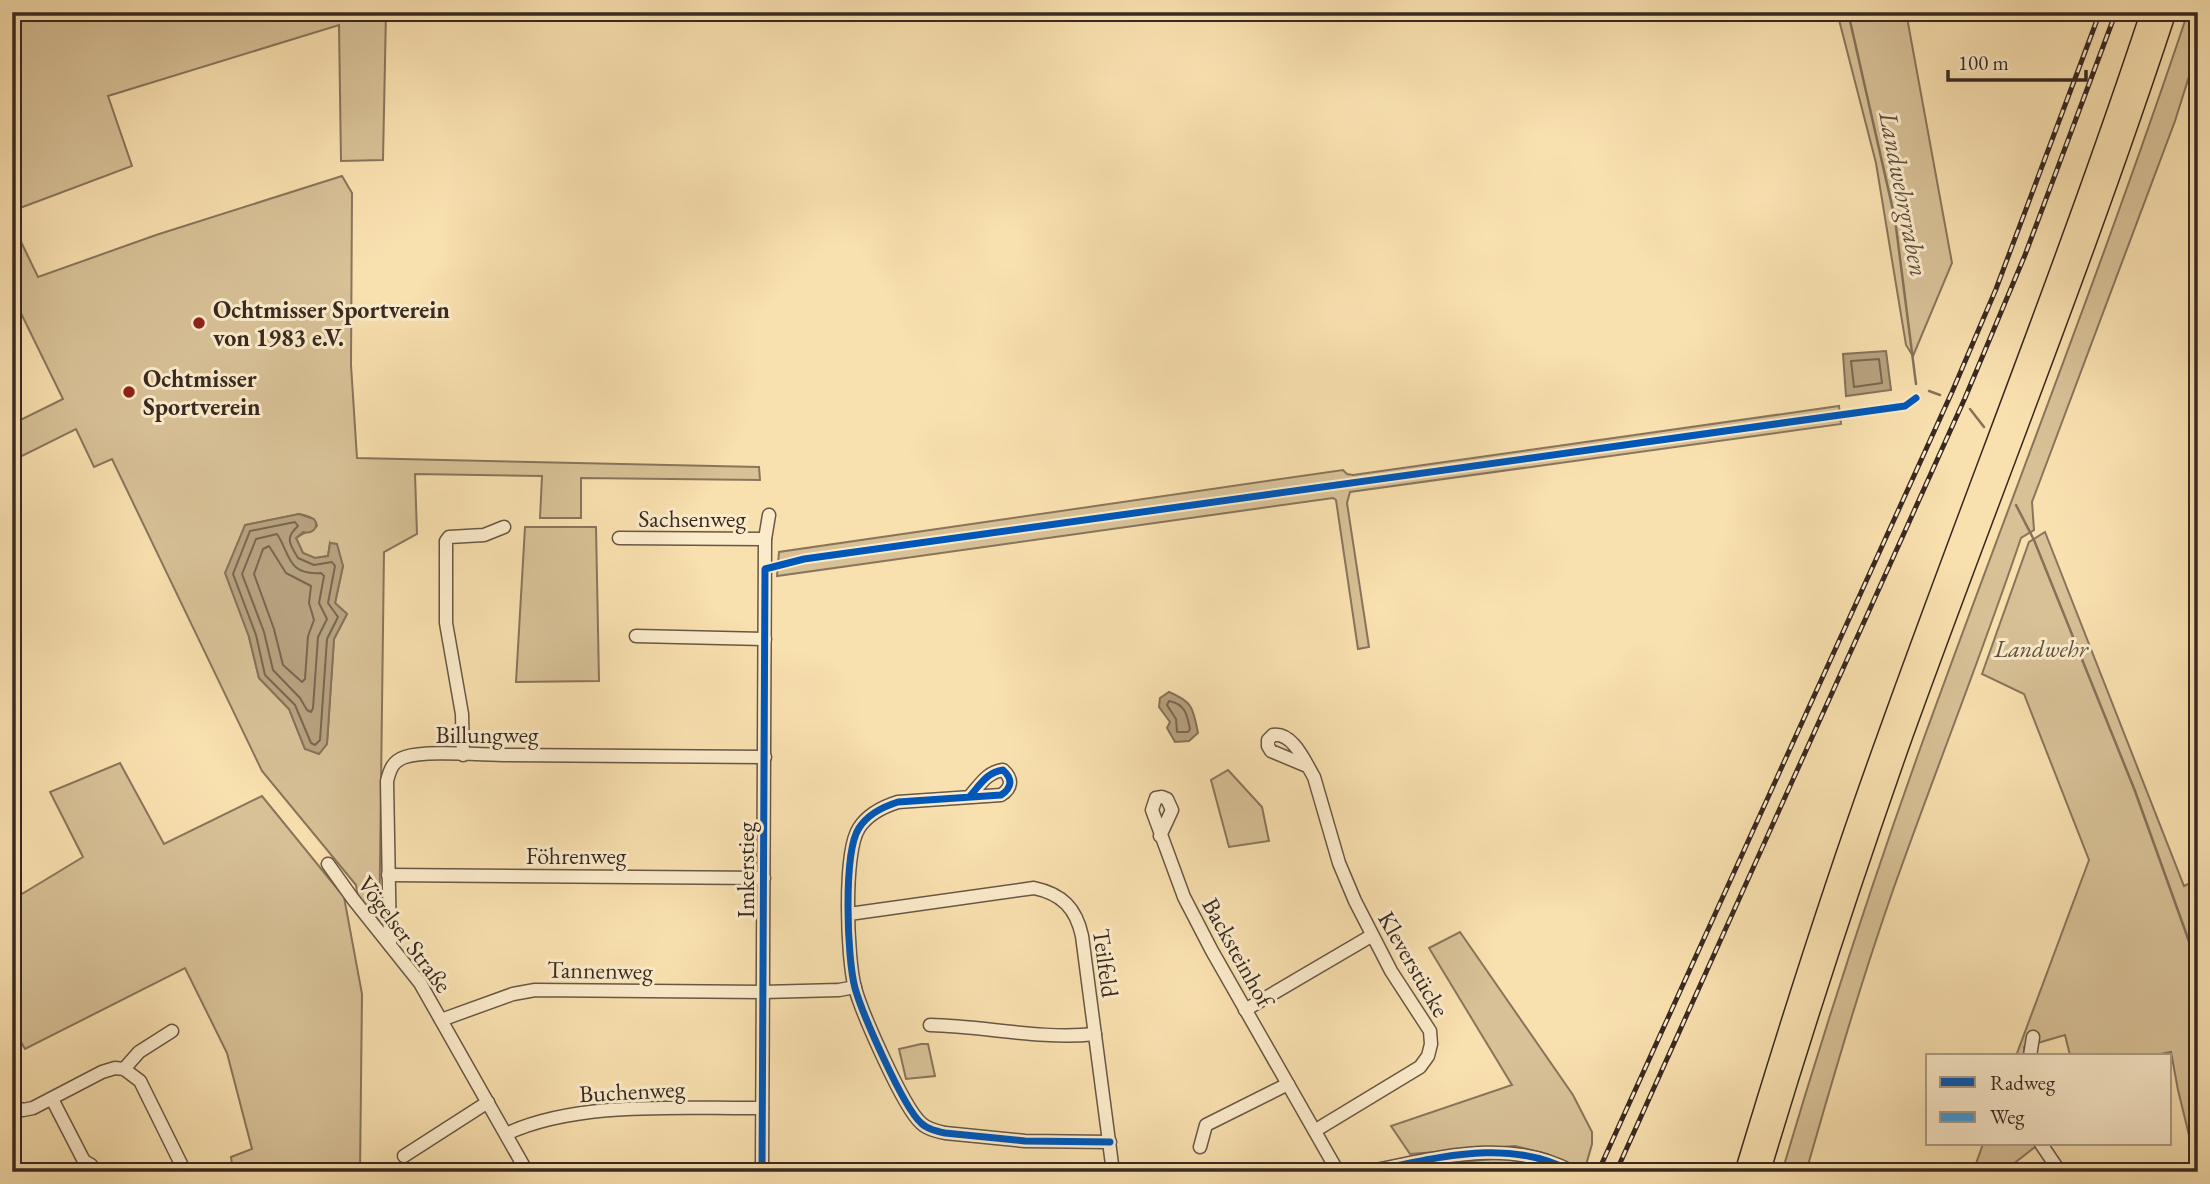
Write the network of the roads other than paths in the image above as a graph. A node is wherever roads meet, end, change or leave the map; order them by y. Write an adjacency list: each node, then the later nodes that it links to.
1 (2151, 12): 49 (highway)
2 (2166, 12): 50 (highway)
3 (769, 515): 6 (street, Imkerstieg)
4 (504, 527): 9 (street)
5 (620, 538): 6 (street, Sachsenweg)
6 (765, 539): 8 (street, Imkerstieg)
7 (636, 636): 8 (street)
8 (765, 639): 10 (street, Imkerstieg)
9 (463, 755): 10 (street, Billungweg); 15 (street, Billungweg)
10 (765, 757): 16 (street, Imkerstieg)
11 (1307, 766): 18 (street, Kleverstücke)
12 (970, 796): 17 (street)
13 (1160, 836): 22 (street, Backsteinhof)
14 (328, 864): 19 (street, Vögelser Straße)
15 (388, 875): 16 (street, Föhrenweg); 19 (street, Billungweg)
16 (764, 878): 21 (street, Imkerstieg)
17 (849, 914): 20 (street); 26 (street, Teilfeld)
18 (1371, 936): 22 (street); 35 (street, Kleverstücke)
19 (390, 945): 23 (street, Vögelser Straße)
20 (855, 987): 21 (street, Tannenweg); 37 (street)
21 (763, 992): 23 (street, Tannenweg); 34 (street, Imkerstieg)
22 (1245, 1010): 30 (street, Backsteinhof)
23 (441, 1020): 32 (street, Vögelser Straße)
24 (930, 1026): 26 (street)
25 (172, 1031): 29 (street)
26 (1095, 1034): 37 (street, Teilfeld)
27 (2033, 1037): 28 (street)
28 (2030, 1054)
29 (124, 1069): 31 (street); 42 (street)
30 (1288, 1084): 35 (street, Backsteinhof); 39 (street)
31 (52, 1099): 33 (street); 41 (street)
32 (488, 1102): 36 (street, Vögelser Straße); 40 (street)
33 (12, 1106)
34 (762, 1108): 36 (street, Buchenweg); 44 (street, Imkerstieg)
35 (1315, 1130): 46 (street, Backsteinhof)
36 (506, 1134): 43 (street, Vögelser Straße)
37 (1110, 1142): 45 (street, Teilfeld)
38 (2041, 1146): 51 (street)
39 (1200, 1147)
40 (404, 1156)
41 (95, 1172)
42 (185, 1172)
43 (527, 1172)
44 (762, 1172)
45 (1113, 1172)
46 (1338, 1172)
47 (1365, 1172): 48 (street)
48 (1573, 1172)
49 (1745, 1172)
50 (1760, 1172)
51 (2060, 1172)

